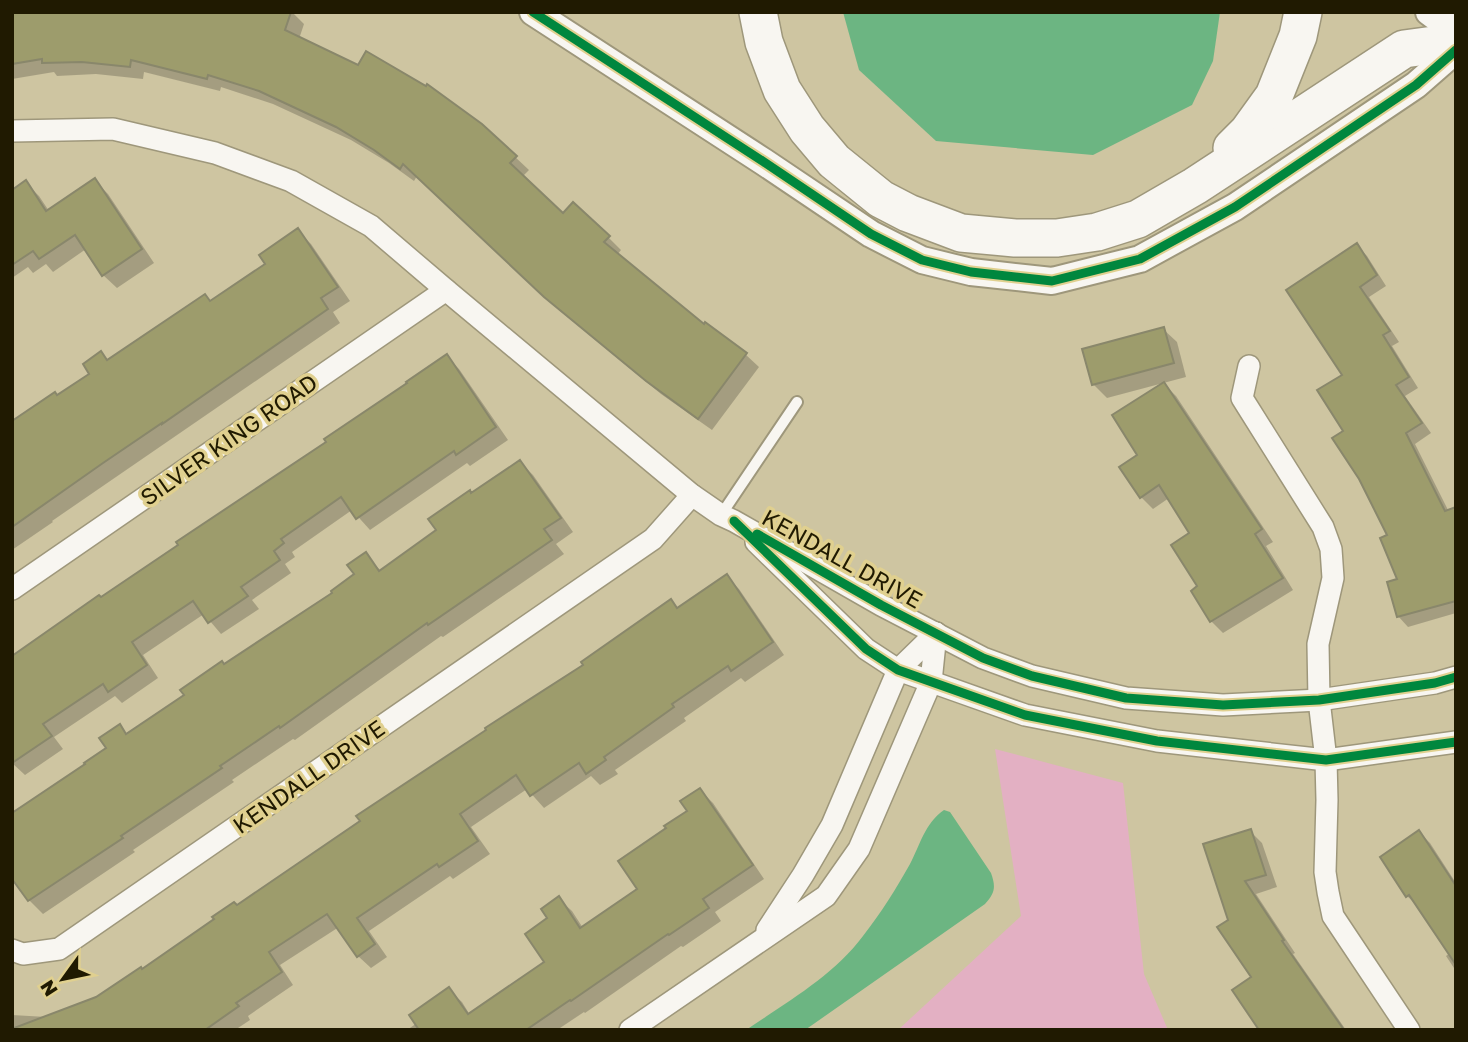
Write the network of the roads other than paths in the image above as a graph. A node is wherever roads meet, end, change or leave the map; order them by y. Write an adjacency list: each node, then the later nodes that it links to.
1 (533, 12): 7 (street)
2 (758, 12): 9 (highway)
3 (1303, 12): 9 (highway)
4 (1429, 12): 5 (street)
5 (1456, 32)
6 (1456, 42): 9 (highway)
7 (1456, 50)
8 (12, 131): 10 (street, KENDALL DRIVE)
9 (1195, 186)
10 (446, 290): 13 (street, KENDALL DRIVE); 15 (street, SILVER KING ROAD)
11 (1248, 366): 20 (street)
12 (797, 402): 14 (lane)
13 (692, 495): 14 (street, KENDALL DRIVE); 24 (street, KENDALL DRIVE)
14 (727, 518): 16 (street, KENDALL DRIVE); 17 (street, KENDALL DRIVE)
15 (12, 589)
16 (936, 633): 17 (street); 19 (street); 20 (street, KENDALL DRIVE)
17 (898, 670): 19 (street, KENDALL DRIVE); 23 (street)
18 (1456, 677): 20 (street, KENDALL DRIVE)
19 (931, 682): 22 (street, KENDALL DRIVE); 23 (street)
20 (1319, 700): 22 (street)
21 (1456, 742): 22 (street, KENDALL DRIVE)
22 (1326, 760): 26 (street)
23 (762, 939): 25 (street)
24 (12, 950)
25 (630, 1030)
26 (1409, 1030)

